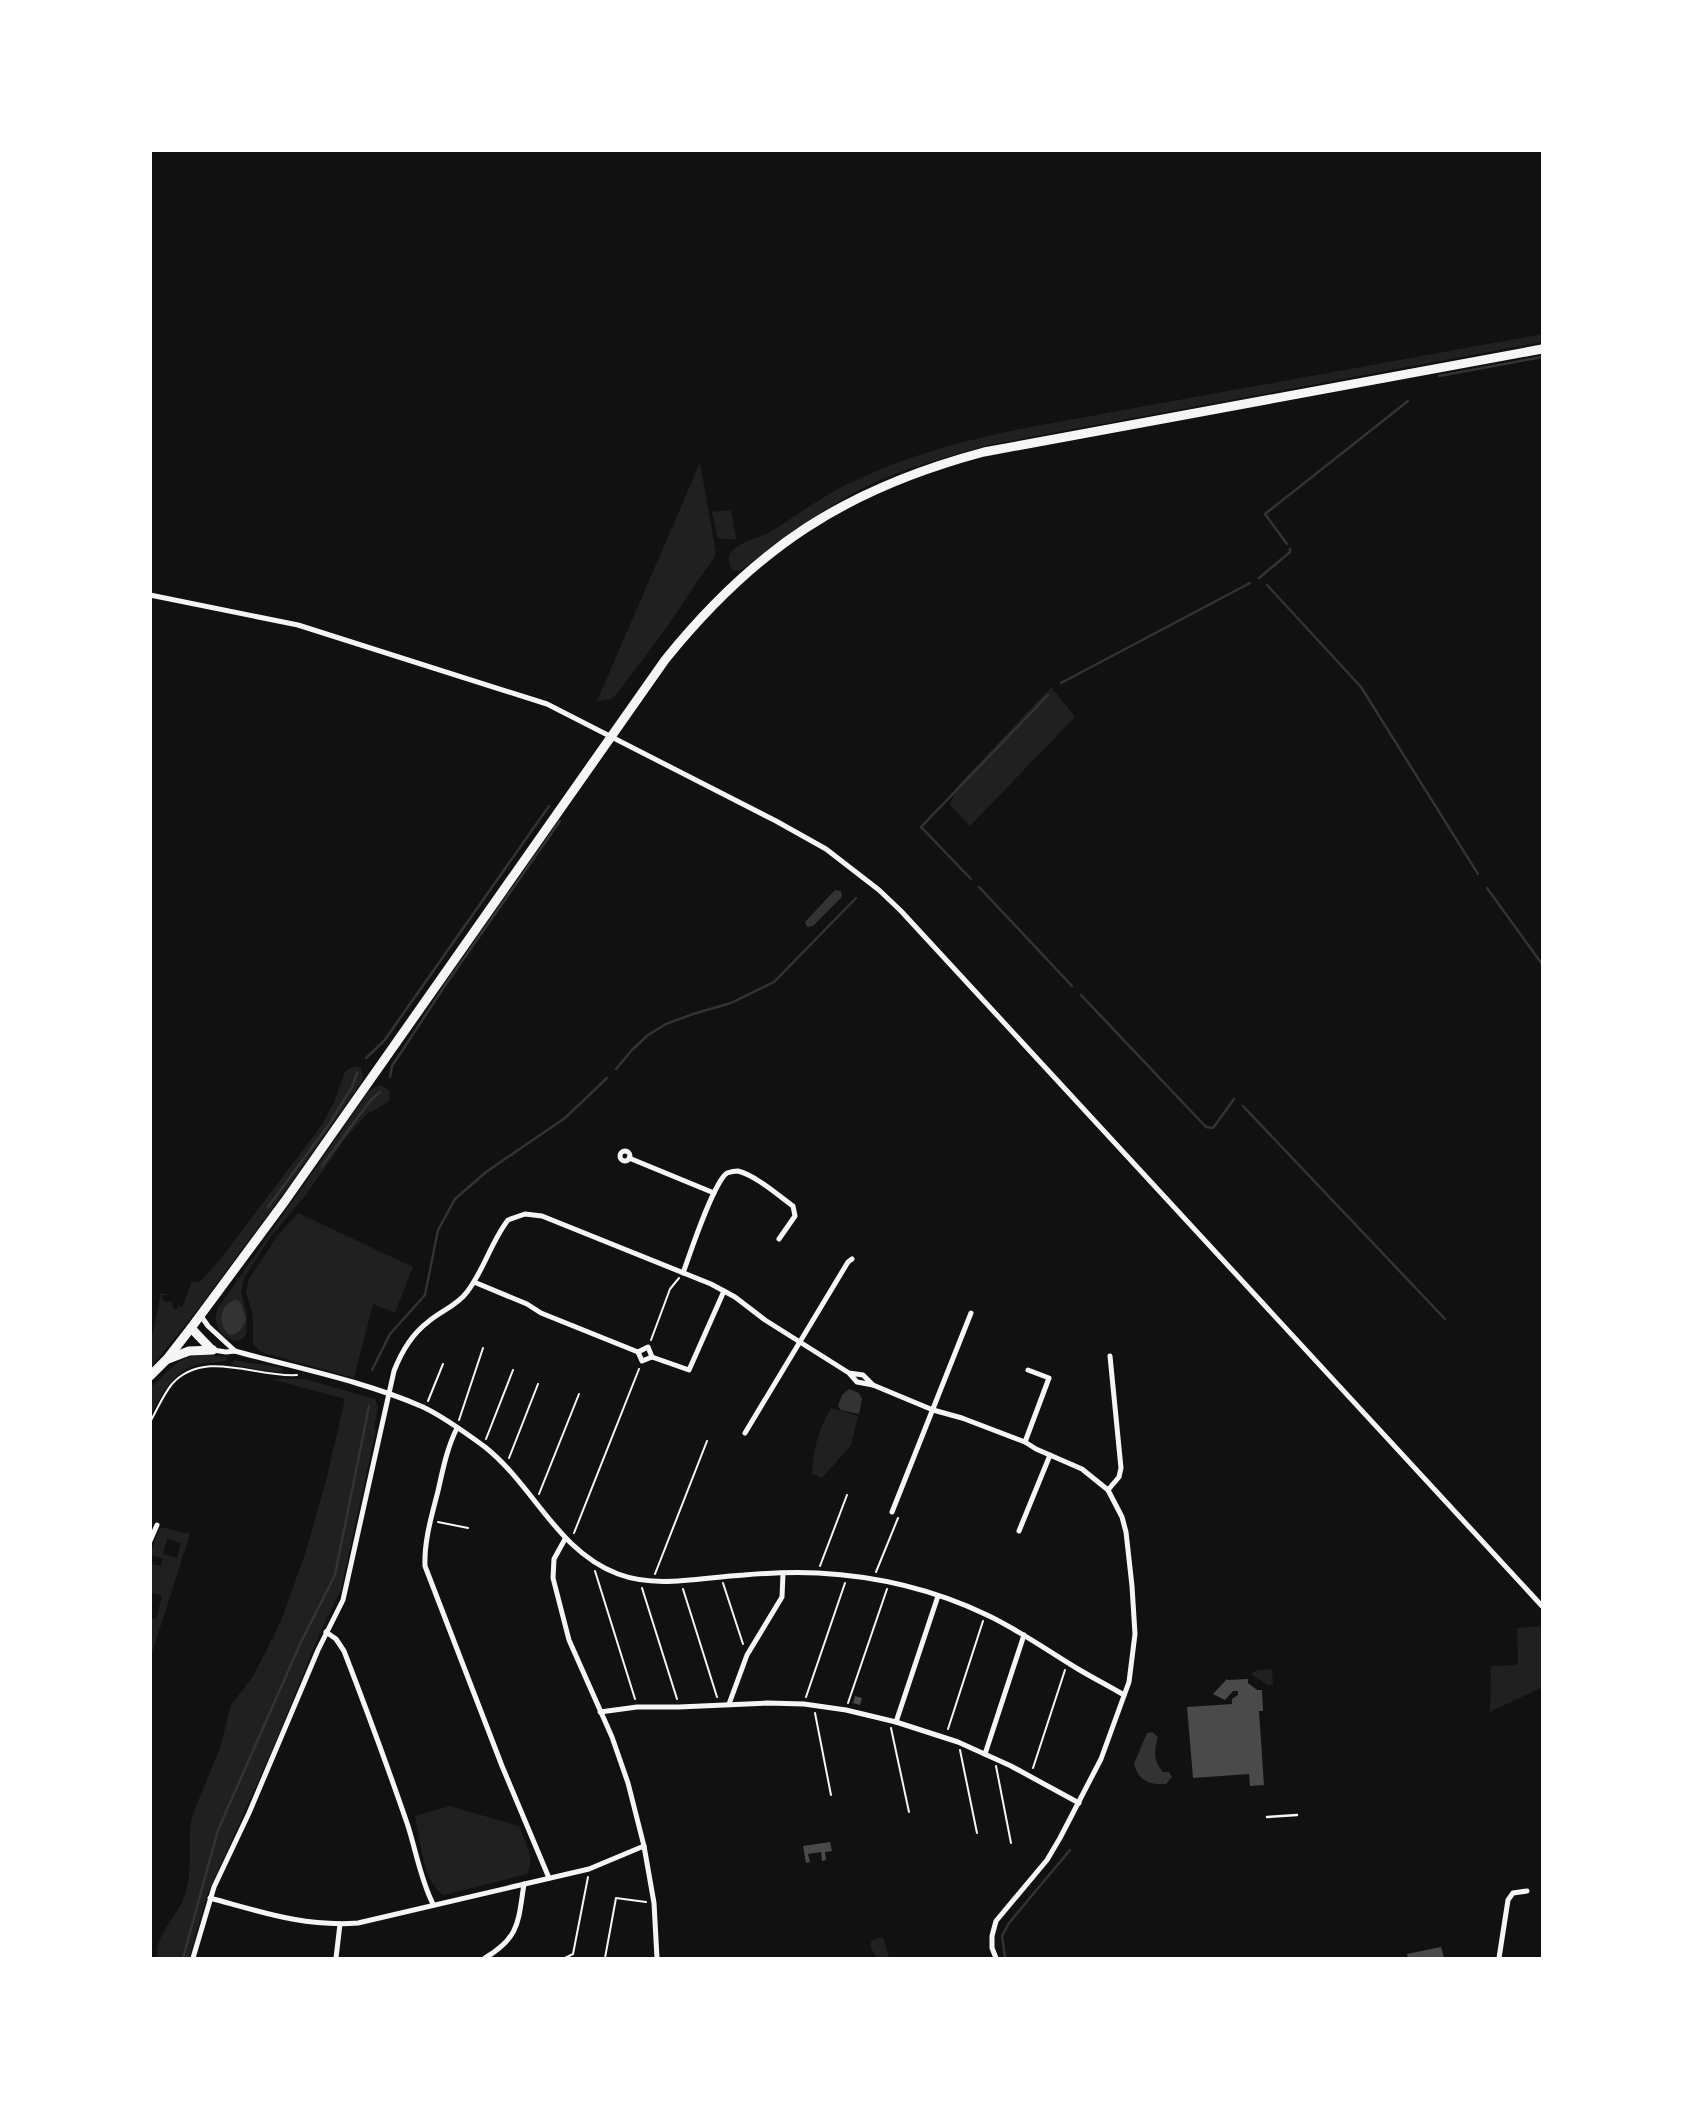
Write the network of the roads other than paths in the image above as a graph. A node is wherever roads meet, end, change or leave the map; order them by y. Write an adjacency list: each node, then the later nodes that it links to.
1 (1542, 349): 11 (main road)
2 (150, 595): 36 (street)
3 (629, 1158): 4 (street)
4 (714, 1193): 5 (street); 7 (street)
5 (779, 1239)
6 (852, 1259): 13 (street)
7 (683, 1273): 8 (street); 9 (street)
8 (474, 1282): 16 (street); 22 (street)
9 (724, 1291): 13 (street); 18 (street)
10 (971, 1313): 23 (street)
11 (200, 1315): 12 (main road); 15 (street)
12 (191, 1328): 14 (main road); 19 (main road)
13 (801, 1342): 23 (street); 25 (street)
14 (213, 1350): 15 (street); 19 (main road)
15 (235, 1351): 22 (street)
16 (638, 1352): 18 (street); 18 (street)
17 (1110, 1356): 28 (street)
18 (652, 1357)
19 (167, 1359): 21 (main road)
20 (1028, 1370): 26 (street)
21 (150, 1376)
22 (388, 1395): 24 (street); 37 (street)
23 (933, 1410): 26 (street); 29 (street)
24 (457, 1428): 32 (street); 48 (street)
25 (745, 1433)
26 (1026, 1442): 27 (street)
27 (1050, 1454): 28 (street); 31 (street)
28 (1108, 1490): 39 (street)
29 (892, 1512)
30 (157, 1525): 33 (street)
31 (1019, 1531)
32 (565, 1539): 34 (street); 41 (street)
33 (150, 1541)
34 (783, 1574): 35 (street); 40 (street)
35 (939, 1596): 38 (street); 42 (street)
36 (1542, 1606)
37 (326, 1632): 51 (street); 52 (street)
38 (1024, 1635): 39 (street); 43 (street)
39 (1124, 1695): 44 (street)
40 (729, 1704): 41 (street); 42 (street)
41 (600, 1712): 47 (street)
42 (893, 1721): 43 (street)
43 (985, 1754): 44 (street)
44 (1079, 1803): 59 (street)
45 (1297, 1815): 46 (lane)
46 (1266, 1817)
47 (644, 1846): 48 (street); 54 (street)
48 (549, 1878): 49 (street)
49 (524, 1884): 52 (street); 57 (street)
50 (1527, 1891): 60 (street)
51 (210, 1898): 53 (street); 55 (street)
52 (433, 1904): 53 (street)
53 (340, 1924): 56 (street)
54 (657, 1956): 58 (street)
55 (193, 1958)
56 (336, 1958)
57 (485, 1958)
58 (650, 1958)
59 (996, 1958)
60 (1499, 1958)

